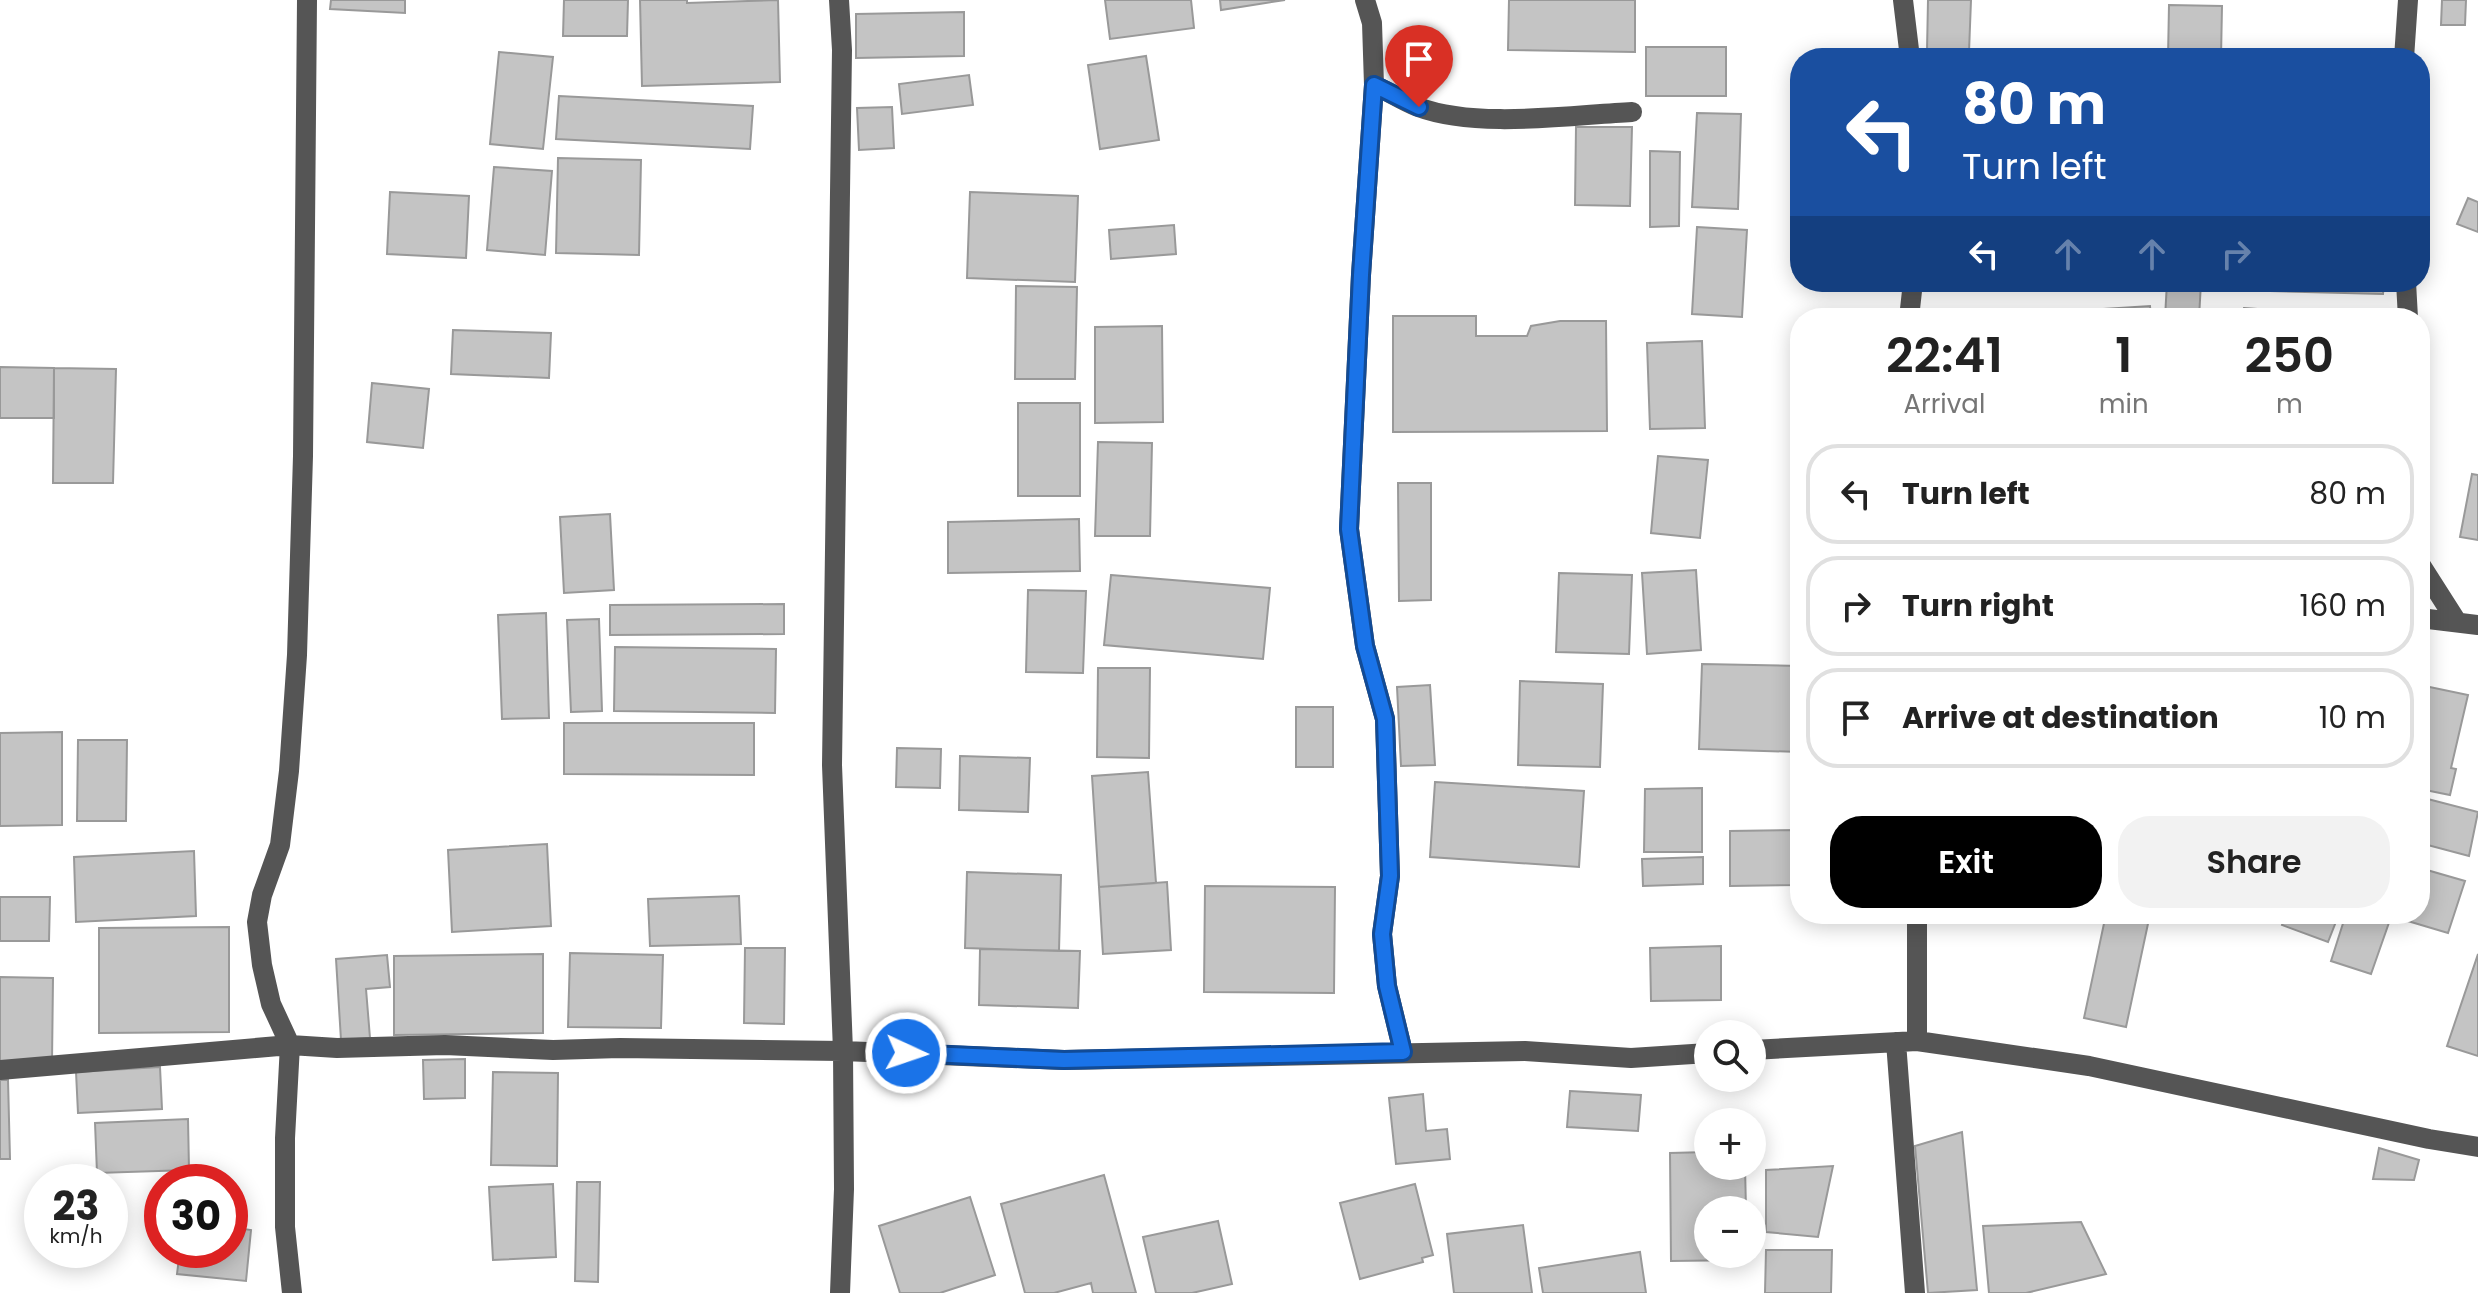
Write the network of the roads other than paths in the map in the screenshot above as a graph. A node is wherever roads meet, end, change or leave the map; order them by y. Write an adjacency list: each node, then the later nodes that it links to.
1 (307, 0): 16 (street)
2 (839, 0): 18 (street)
3 (1365, 0): 8 (street)
4 (1903, 0): 6 (street)
5 (2408, 0): 7 (street)
6 (1909, 48)
7 (2405, 48)
8 (1374, 85): 9 (street); 19 (street)
9 (1632, 112)
10 (2430, 576): 12 (street)
11 (2430, 619): 12 (street)
12 (2468, 624)
13 (1917, 924): 14 (street)
14 (1917, 1041): 15 (street); 22 (street)
15 (1896, 1042): 17 (street); 25 (street)
16 (290, 1045): 18 (street); 21 (street); 23 (street)
17 (1766, 1049)
18 (843, 1051): 19 (street); 24 (street)
19 (1403, 1052): 20 (street)
20 (1694, 1054)
21 (0, 1070)
22 (2478, 1147)
23 (292, 1293)
24 (840, 1293)
25 (1915, 1293)

